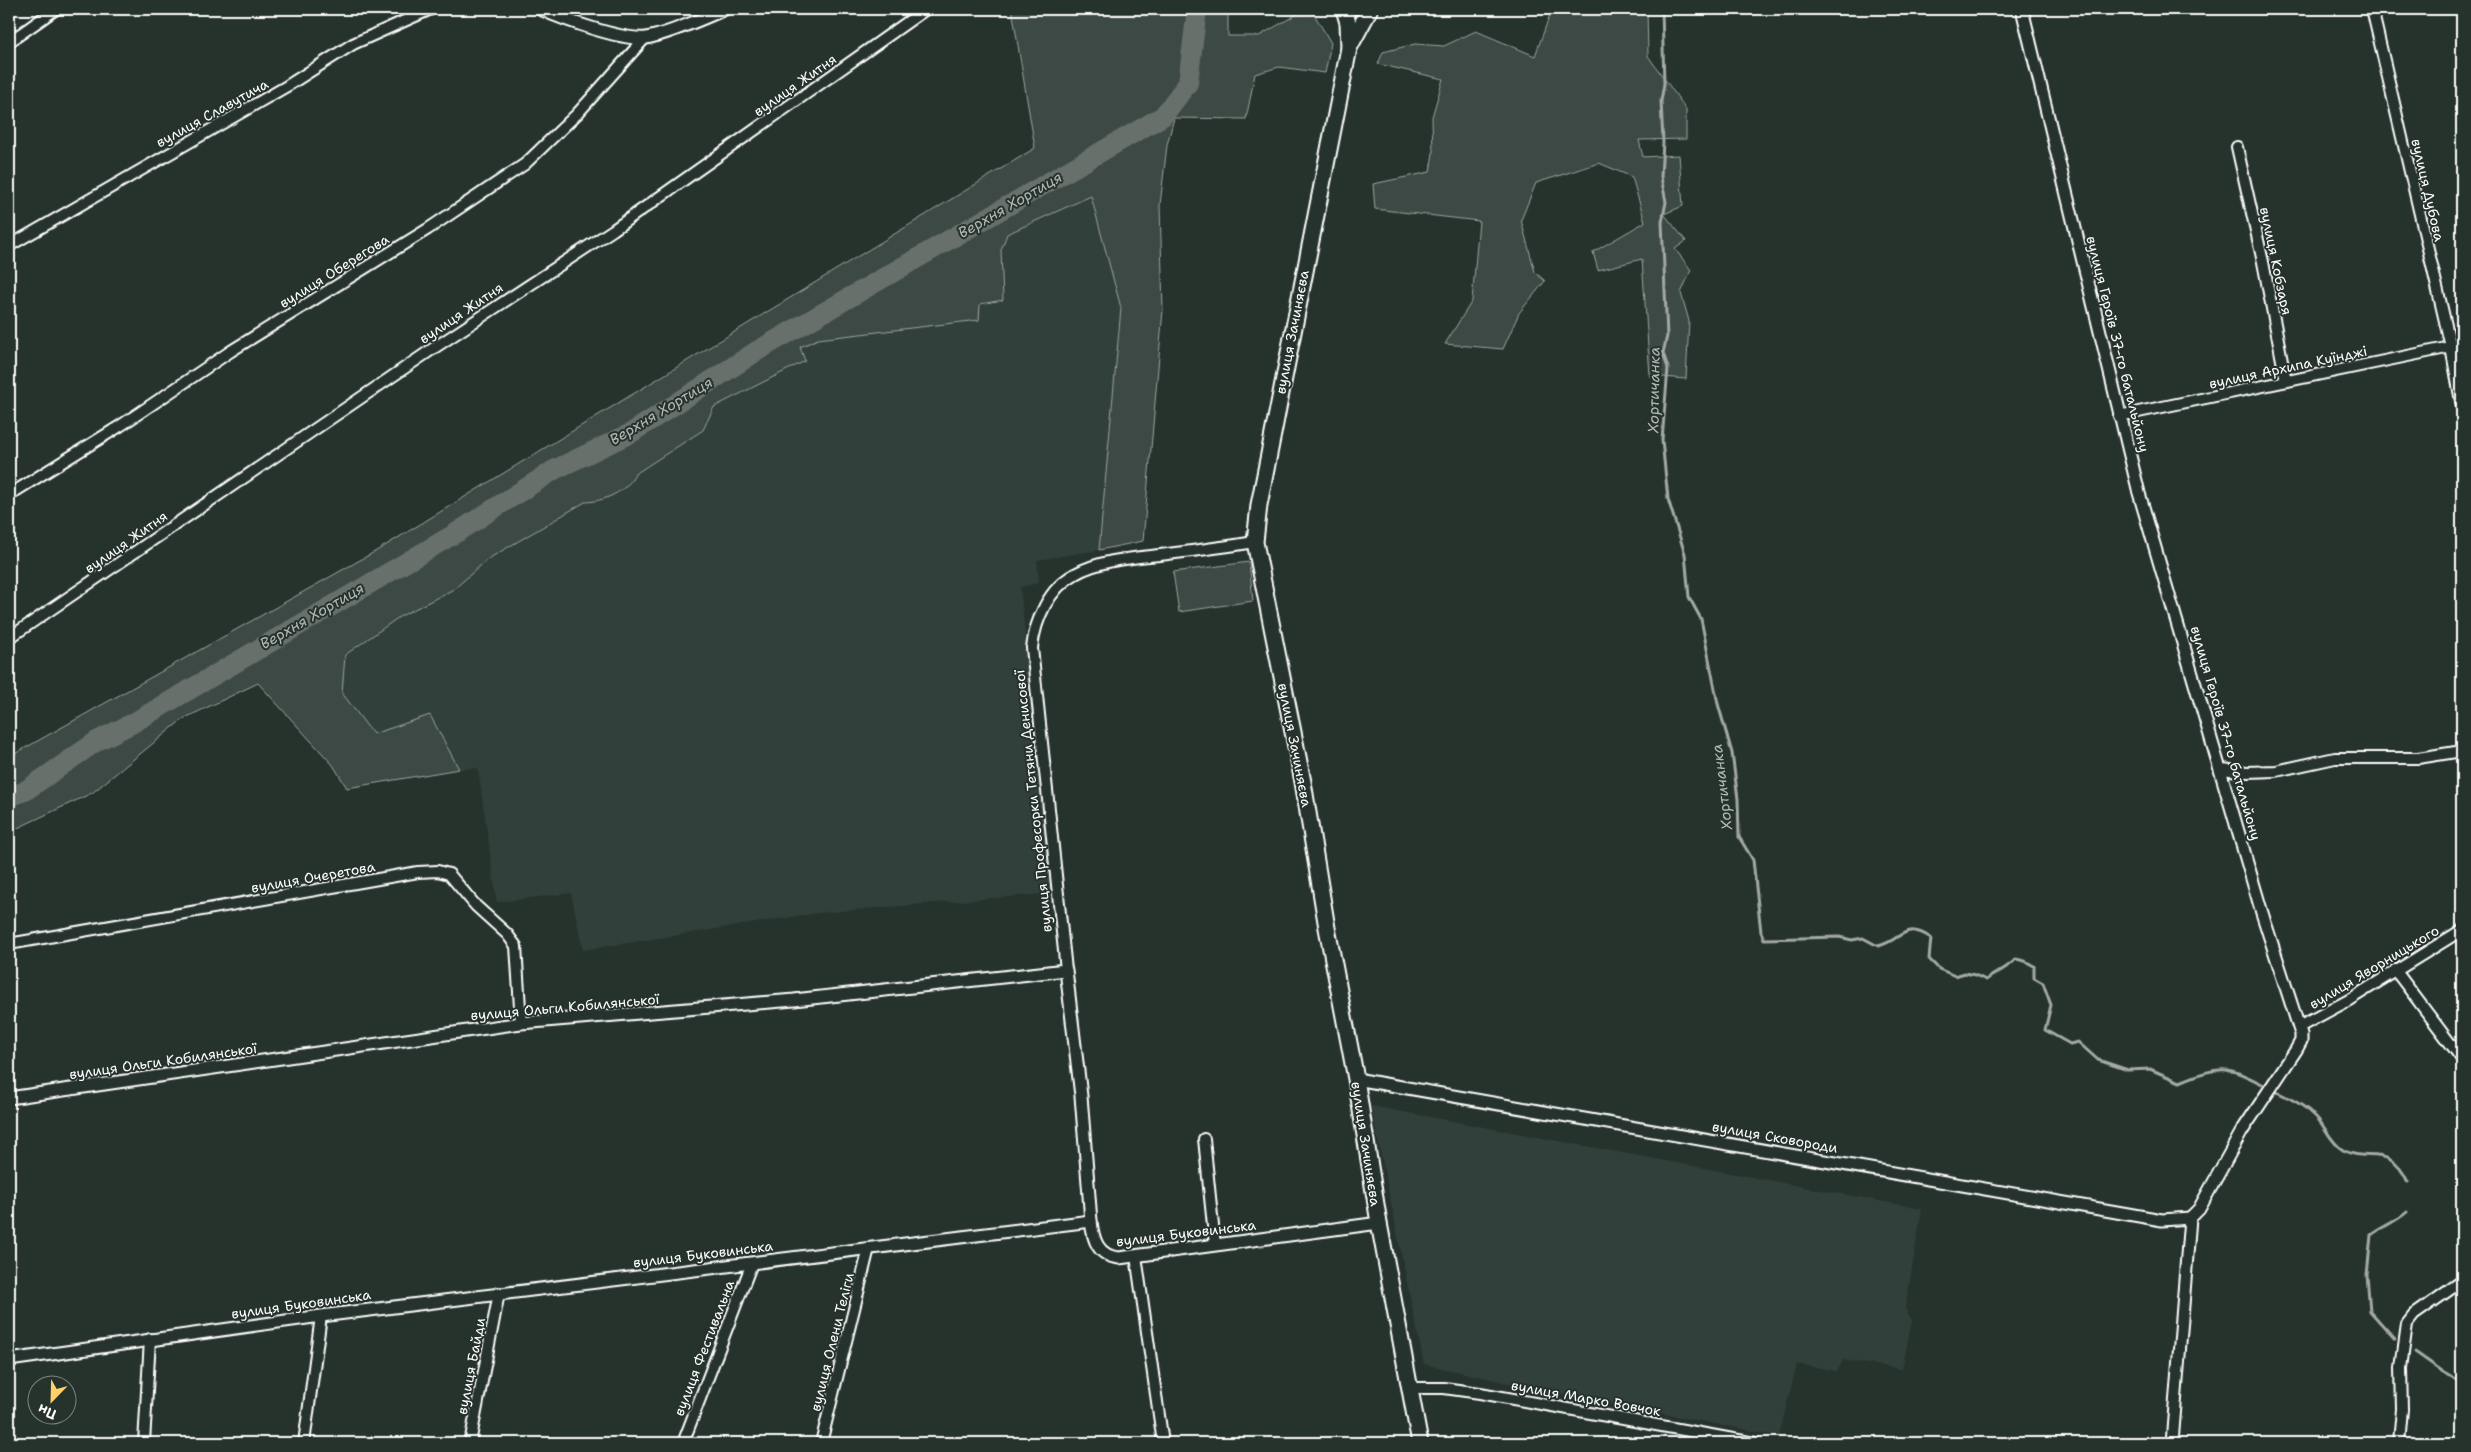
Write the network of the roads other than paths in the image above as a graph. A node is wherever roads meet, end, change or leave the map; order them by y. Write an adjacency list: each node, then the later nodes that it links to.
1 (56, 9): 11 (street)
2 (431, 9): 14 (street, вулиця Славутича)
3 (540, 9): 10 (street)
4 (726, 9): 10 (street)
5 (926, 9): 22 (street, вулиця Житня)
6 (1344, 9): 12 (main road)
7 (1370, 9): 12 (main road)
8 (2022, 9): 19 (street, вулиця Героїв 37-го батальйону)
9 (2372, 9): 15 (street, вулиця Дубова)
10 (645, 38): 20 (street, вулиця Оберегова)
11 (9, 42)
12 (1349, 48): 21 (main road, вулиця Зачиняєва)
13 (2236, 147): 17 (street, вулиця Кобзаря)
14 (9, 246)
15 (2451, 347): 16 (street, вулиця Архипа Куїнджі); 17 (street, вулиця Архипа Куїнджі); 18 (street, вулиця Дубова)
16 (2462, 347)
17 (2286, 381): 19 (street, вулиця Архипа Куїнджі)
18 (2462, 407)
19 (2119, 416): 24 (street, вулиця Героїв 37-го батальйону)
20 (9, 494)
21 (1255, 542): 27 (street, вулиця Професорки Тетяни Денисової); 32 (main road, вулиця Зачиняєва)
22 (9, 638)
23 (2462, 752): 24 (street)
24 (2222, 769): 30 (street, вулиця Героїв 37-го батальйону)
25 (2462, 930): 28 (street, вулиця Яворницького)
26 (9, 944): 29 (street, вулиця Очеретова)
27 (1066, 970): 29 (street, вулиця Ольги Кобилянської); 36 (street, вулиця Професорки Тетяни Денисової)
28 (2395, 970): 30 (street, вулиця Яворницького); 31 (street)
29 (521, 1023): 33 (street, вулиця Ольги Кобилянської)
30 (2299, 1027): 35 (street, вулиця Героїв 37-го батальйону)
31 (2462, 1059)
32 (1356, 1079): 35 (street, вулиця Сковороди); 37 (main road, вулиця Зачиняєва)
33 (9, 1098)
34 (1204, 1139): 38 (street)
35 (2190, 1218): 56 (street)
36 (1091, 1221): 39 (street, вулиця Буковинська); 40 (street, вулиця Буковинська)
37 (1379, 1224): 38 (street, вулиця Буковинська); 47 (main road, вулиця Зачиняєва)
38 (1215, 1245): 40 (street, вулиця Буковинська)
39 (869, 1248): 41 (street, вулиця Буковинська); 52 (street, вулиця Олени Теліги)
40 (1136, 1256): 53 (street)
41 (752, 1263): 43 (street, вулиця Буковинська); 51 (street, вулиця Фестивальна)
42 (2462, 1281): 57 (street)
43 (499, 1294): 44 (street, вулиця Буковинська); 50 (street, вулиця Байди)
44 (321, 1316): 45 (street, вулиця Буковинська); 49 (street)
45 (150, 1339): 46 (street, вулиця Буковинська); 48 (street)
46 (9, 1360)
47 (1410, 1388): 54 (main road, вулиця Зачиняєва); 55 (street, вулиця Марко Вовчок)
48 (144, 1443)
49 (304, 1443)
50 (470, 1443)
51 (682, 1443)
52 (821, 1443)
53 (1163, 1443)
54 (1420, 1443)
55 (1756, 1443)
56 (2172, 1443)
57 (2399, 1443)

